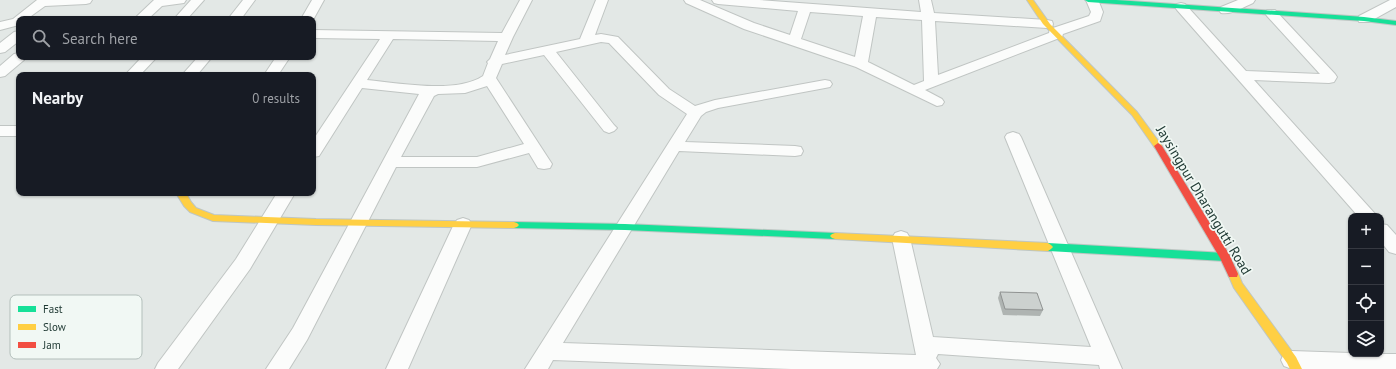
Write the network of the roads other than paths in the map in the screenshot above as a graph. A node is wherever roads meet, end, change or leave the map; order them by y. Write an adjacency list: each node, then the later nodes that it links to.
1 (86, 0): 15 (street)
2 (180, 0): 23 (street)
3 (198, 0): 24 (street)
4 (249, 0): 25 (street)
5 (318, 0): 26 (street)
6 (526, 0): 36 (street)
7 (602, 0): 37 (street)
8 (690, 0): 38 (street)
9 (718, 0): 18 (street)
10 (925, 0): 27 (street)
11 (1030, 0): 33 (street, Jaysingpur Dharangutti Road)
12 (1088, 0): 13 (street)
13 (1093, 0): 17 (street); 33 (street)
14 (1249, 0): 19 (street)
15 (43, 1): 22 (street)
16 (1396, 2): 28 (street)
17 (1181, 7): 19 (street); 51 (street)
18 (805, 8): 20 (street); 38 (street)
19 (1225, 10): 21 (street)
20 (870, 13): 27 (street); 46 (street)
21 (1271, 13): 28 (street); 51 (street)
22 (27, 16)
23 (143, 16)
24 (183, 16)
25 (236, 16)
26 (309, 16)
27 (928, 17): 33 (street); 54 (street)
28 (1364, 19): 29 (street)
29 (1396, 23)
30 (16, 24): 31 (street)
31 (0, 26)
32 (16, 27): 39 (street)
33 (1053, 30): 54 (street); 81 (street, Jaysingpur Dharangutti Road)
34 (316, 34): 35 (street)
35 (389, 35): 36 (street); 53 (street)
36 (506, 37): 45 (street)
37 (586, 41): 40 (street); 59 (street)
38 (794, 42): 46 (street)
39 (0, 49)
40 (548, 51): 45 (street); 60 (street)
41 (16, 59): 47 (street)
42 (147, 60): 48 (street)
43 (202, 60): 49 (street)
44 (281, 60): 50 (street)
45 (494, 62): 52 (street)
46 (861, 64): 56 (street)
47 (1, 71)
48 (135, 72)
49 (192, 72)
50 (273, 72)
51 (1242, 75): 72 (street)
52 (489, 78): 57 (street); 66 (street)
53 (357, 83): 57 (street); 65 (street)
54 (931, 83): 56 (street)
55 (825, 84): 59 (street)
56 (913, 90): 58 (street)
57 (431, 91): 68 (street)
58 (936, 102)
59 (695, 113): 64 (street)
60 (609, 128)
61 (0, 131): 62 (street)
62 (16, 131)
63 (1013, 137): 79 (street)
64 (674, 146): 67 (street); 76 (street)
65 (316, 147)
66 (533, 147): 68 (street); 69 (street)
67 (795, 151)
68 (391, 162): 74 (street)
69 (544, 164)
70 (182, 196): 73 (street)
71 (284, 196): 73 (street)
72 (1365, 213)
73 (269, 220): 74 (street); 87 (street)
74 (359, 224): 75 (street); 88 (street)
75 (463, 224): 76 (street); 89 (street)
76 (623, 227): 78 (street); 82 (street)
77 (1384, 233): 80 (street)
78 (902, 238): 79 (street); 83 (street)
79 (1059, 247): 81 (street); 84 (street)
80 (1396, 247)
81 (1225, 257): 86 (street, Jaysingpur Dharangutti Road)
82 (547, 351): 83 (street); 90 (street)
83 (928, 359): 84 (street)
84 (1108, 363)
85 (1396, 363): 86 (street)
86 (1294, 364)
87 (166, 369)
88 (277, 369)
89 (397, 369)
90 (536, 369)

